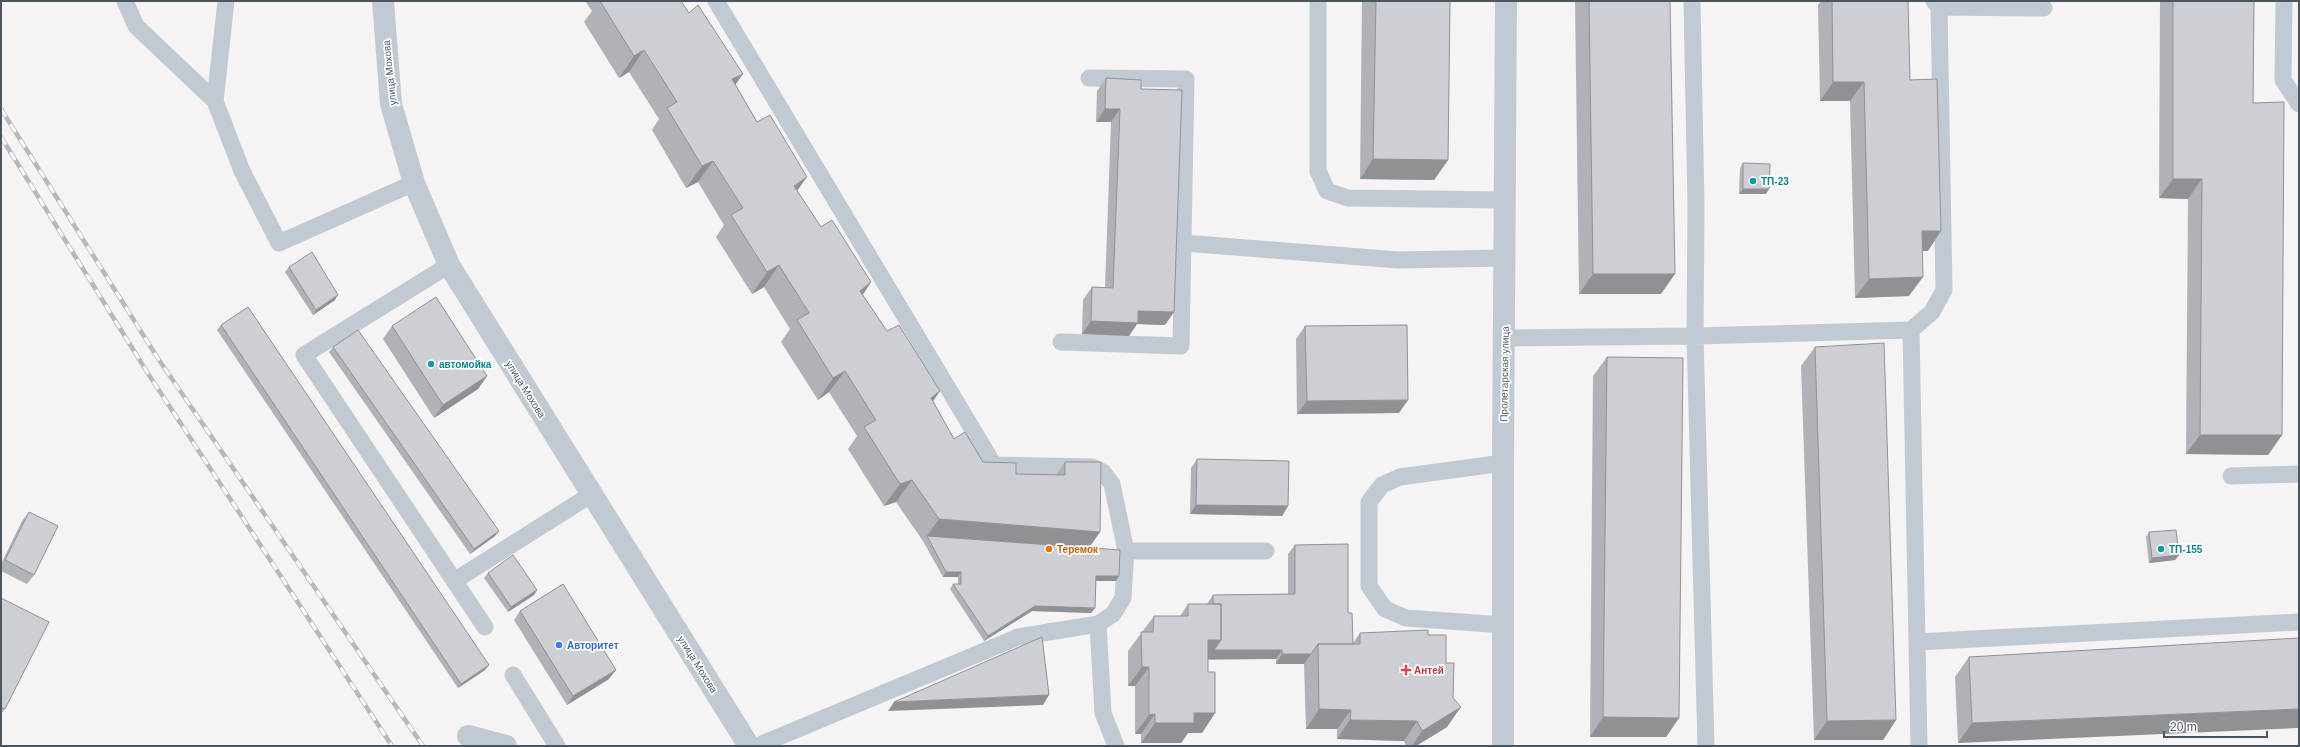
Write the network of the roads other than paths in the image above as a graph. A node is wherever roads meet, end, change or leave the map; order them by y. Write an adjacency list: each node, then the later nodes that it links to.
1 (125, 1): 12 (lane)
2 (226, 1): 12 (lane)
3 (383, 1): 14 (street, улица Мохова)
4 (716, 1): 27 (lane)
5 (1318, 1): 15 (lane)
6 (1506, 1): 15 (street, Пролетарская улица)
7 (1692, 1): 20 (lane)
8 (1936, 4): 10 (lane); 19 (lane)
9 (2289, 7): 13 (lane)
10 (2044, 8)
11 (1090, 78): 16 (lane)
12 (215, 101): 14 (lane)
13 (2299, 104)
14 (414, 183): 18 (street, улица Мохова)
15 (1505, 200): 17 (street, Пролетарская улица)
16 (1184, 243): 17 (lane); 22 (lane)
17 (1505, 258): 21 (street, Пролетарская улица)
18 (449, 265): 26 (street, улица Мохова); 29 (lane)
19 (1911, 330): 20 (lane); 34 (lane)
20 (1695, 336): 21 (lane); 43 (lane)
21 (1505, 338): 23 (street, Пролетарская улица)
22 (1061, 342)
23 (1503, 462): 32 (street, Пролетарская улица); 32 (lane)
24 (2299, 474): 25 (lane)
25 (2231, 476)
26 (592, 494): 29 (lane); 39 (street, улица Мохова)
27 (1126, 551): 28 (lane); 31 (lane)
28 (1266, 551)
29 (454, 581): 33 (lane)
30 (2299, 622): 34 (lane)
31 (1098, 624): 40 (lane); 41 (lane)
32 (1504, 625): 42 (street, Пролетарская улица)
33 (485, 627)
34 (1917, 642): 44 (lane)
35 (514, 674): 38 (lane)
36 (468, 736): 37 (street)
37 (506, 746)
38 (558, 746)
39 (749, 746)
40 (757, 746)
41 (1116, 746)
42 (1503, 746)
43 (1706, 746)
44 (1919, 746)

